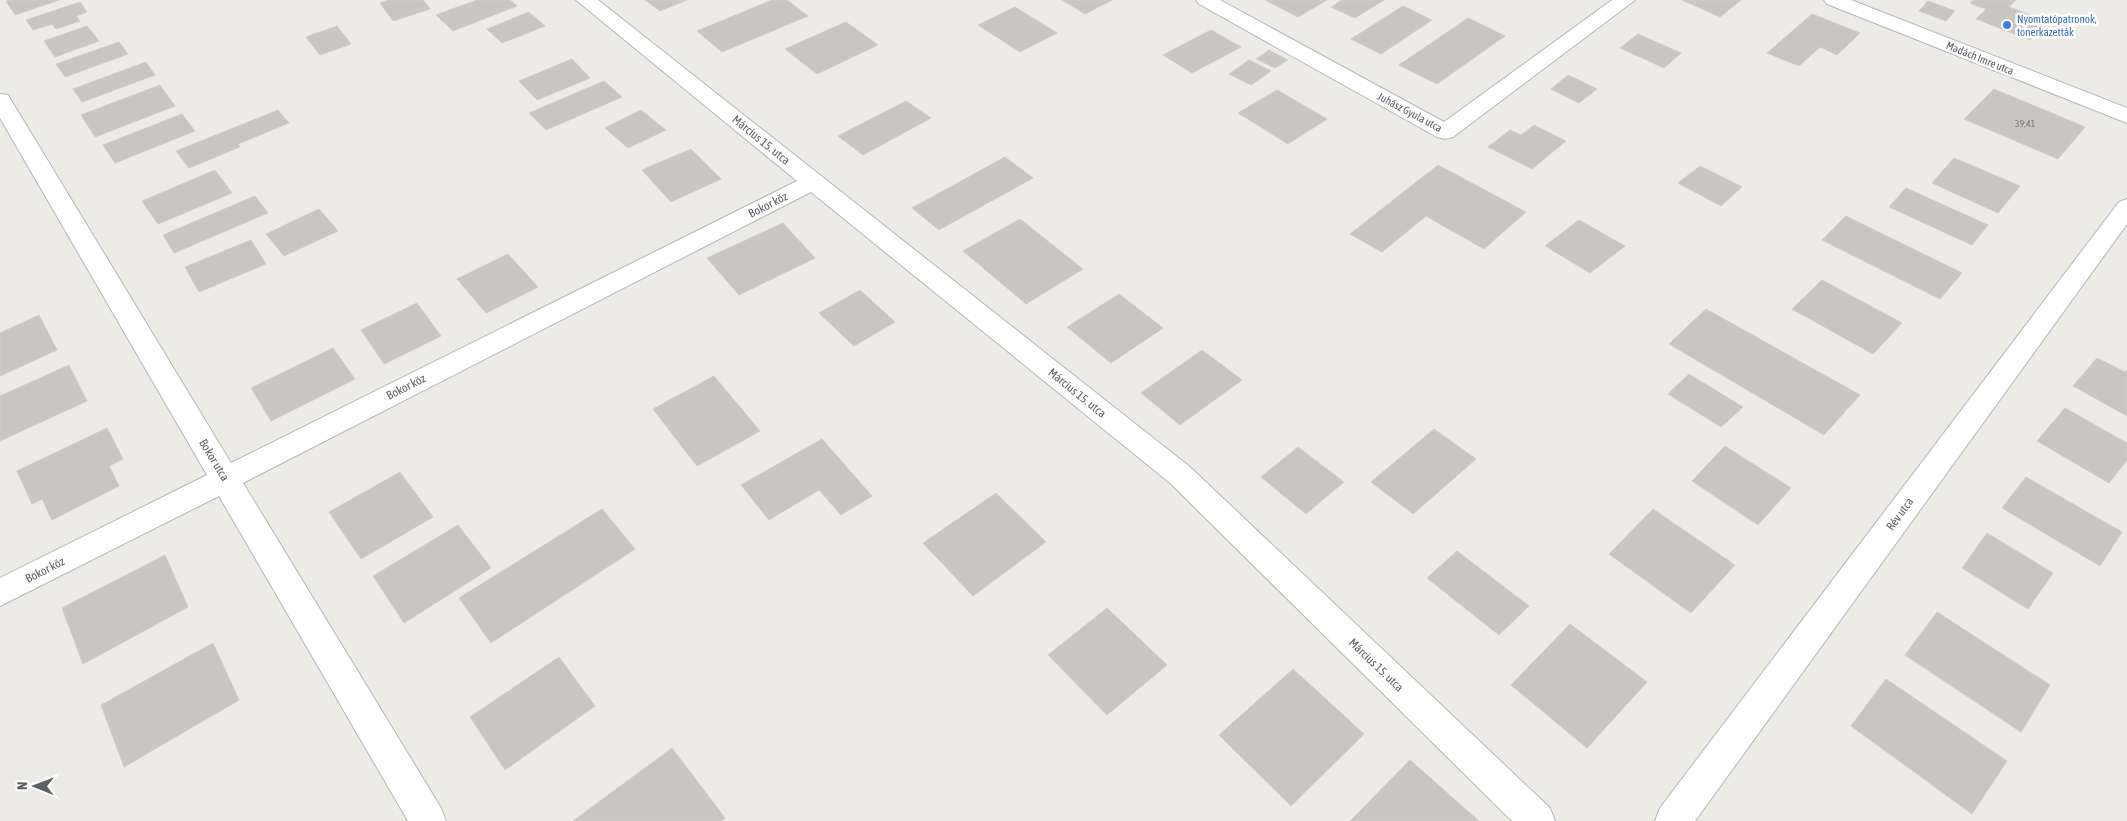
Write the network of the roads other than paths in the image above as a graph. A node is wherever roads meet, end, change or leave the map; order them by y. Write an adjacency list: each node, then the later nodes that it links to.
1 (586, 0): 7 (street, Március 15. utca)
2 (1206, 0): 3 (street, Juhász Gyula utca)
3 (1625, 0)
4 (1834, 0): 6 (street, Madách Imre utca)
5 (0, 100): 9 (street, Bokor utca)
6 (2127, 116)
7 (813, 182): 9 (street, Bokor köz); 12 (street, Március 15. utca)
8 (2127, 207): 13 (street, Rév utca)
9 (226, 479): 10 (street, Bokor köz); 11 (street, Bokor utca)
10 (0, 593)
11 (428, 821)
12 (1537, 821)
13 (1673, 821)

